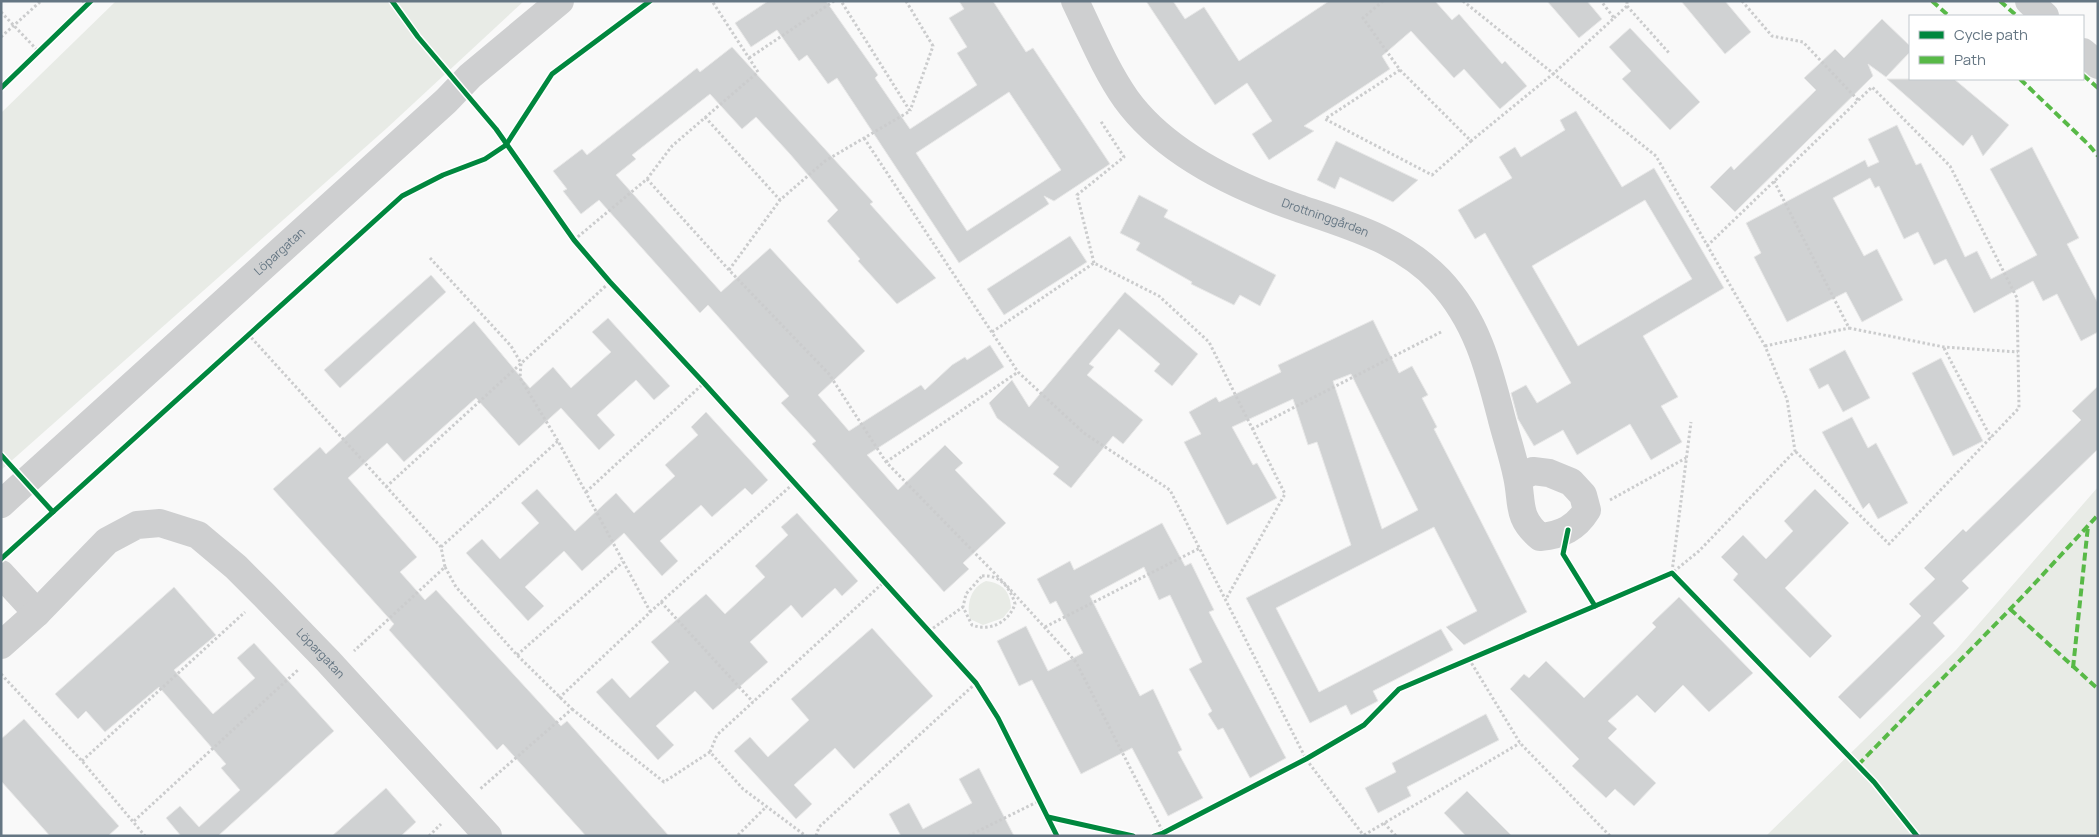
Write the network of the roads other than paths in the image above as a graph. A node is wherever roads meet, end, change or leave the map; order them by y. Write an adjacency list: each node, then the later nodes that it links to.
1 (560, 1): 8 (street, Löpargatan)
2 (1075, 1): 7 (street, Drottninggården)
3 (2029, 1): 4 (street)
4 (2044, 15)
5 (2084, 53): 6 (street)
6 (2098, 66)
7 (1518, 478): 7 (street, Drottninggården)
8 (1, 504)
9 (1, 574): 10 (street)
10 (37, 613): 11 (street, Löpargatan); 12 (street, Löpargatan)
11 (1, 644)
12 (488, 836)

